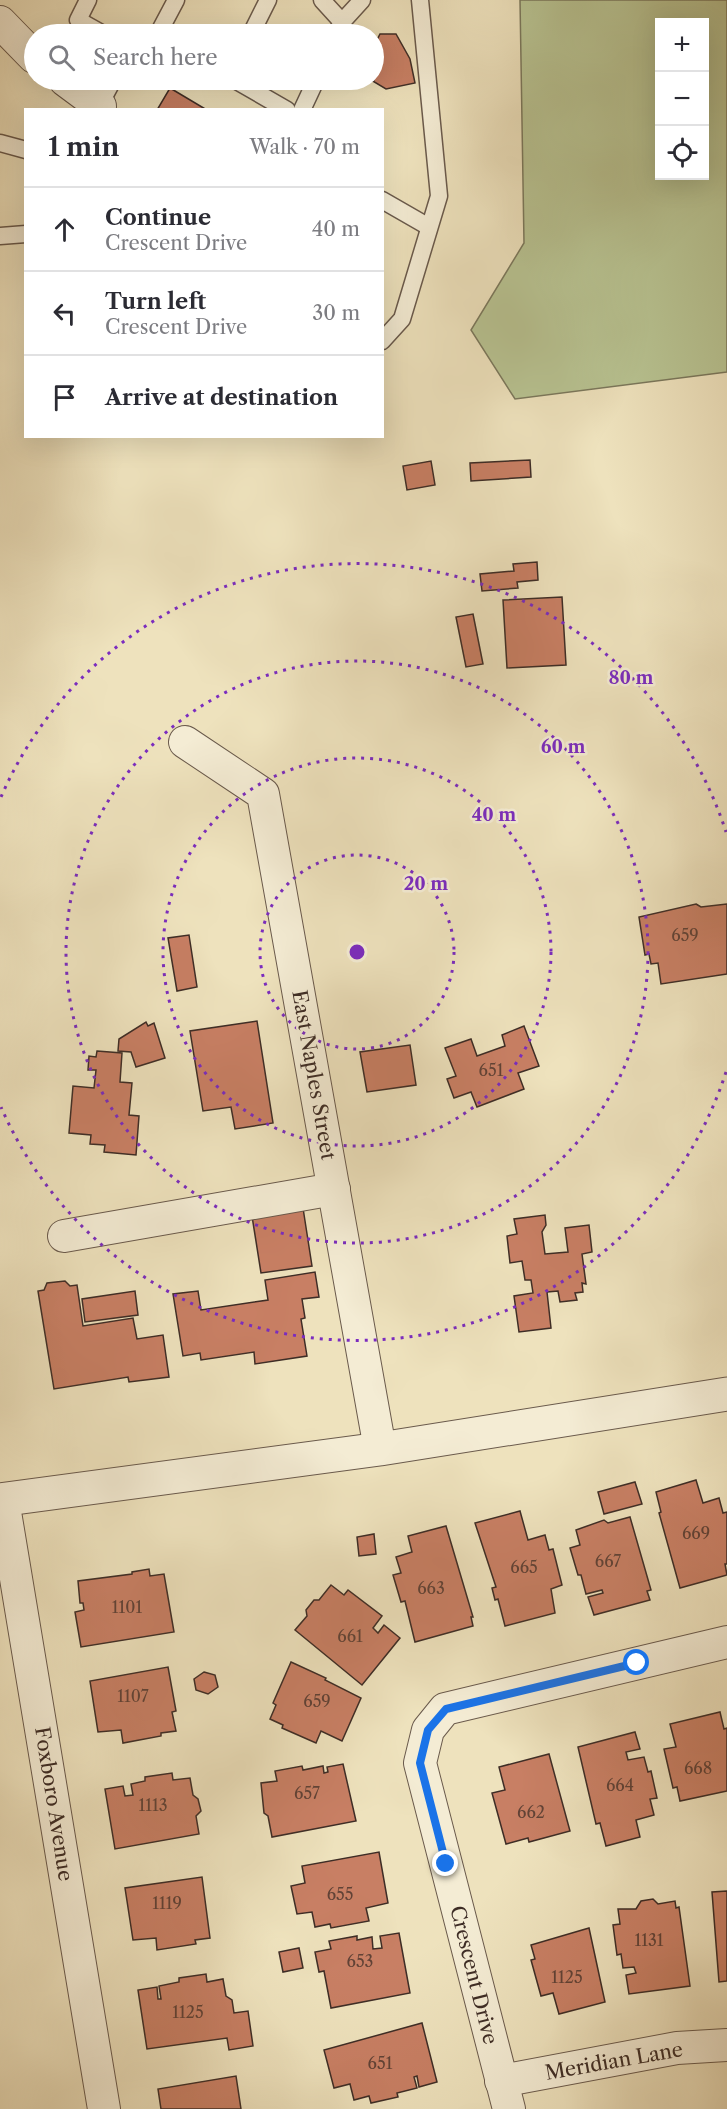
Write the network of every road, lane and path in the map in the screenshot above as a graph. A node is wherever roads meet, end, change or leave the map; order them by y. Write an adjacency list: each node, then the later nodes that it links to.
1 (88, 0): 8 (lane)
2 (176, 0): 9 (lane)
3 (268, 0): 10 (lane)
4 (322, 0): 11 (lane)
5 (362, 0): 12 (lane)
6 (420, 0): 23 (lane)
7 (0, 22): 13 (street)
8 (85, 24)
9 (163, 24)
10 (256, 24)
11 (337, 24)
12 (342, 24)
13 (24, 47)
14 (87, 90): 17 (street)
15 (252, 90): 18 (lane)
16 (311, 90): 19 (lane)
17 (104, 98)
18 (284, 108)
19 (303, 108)
20 (0, 143): 21 (lane)
21 (24, 149)
22 (384, 201): 23 (lane)
23 (429, 227): 26 (lane)
24 (24, 234): 25 (lane)
25 (0, 236)
26 (384, 339)
27 (185, 742): 28 (street, East Naples Street)
28 (334, 1189): 29 (street); 31 (street, East Naples Street)
29 (64, 1236)
30 (727, 1394): 31 (street)
31 (380, 1449): 32 (street)
32 (1, 1500): 36 (street, Foxboro Avenue)
33 (727, 1642): 35 (street, Crescent Drive)
34 (727, 2045): 35 (street, Meridian Lane)
35 (505, 2095)
36 (104, 2109)

